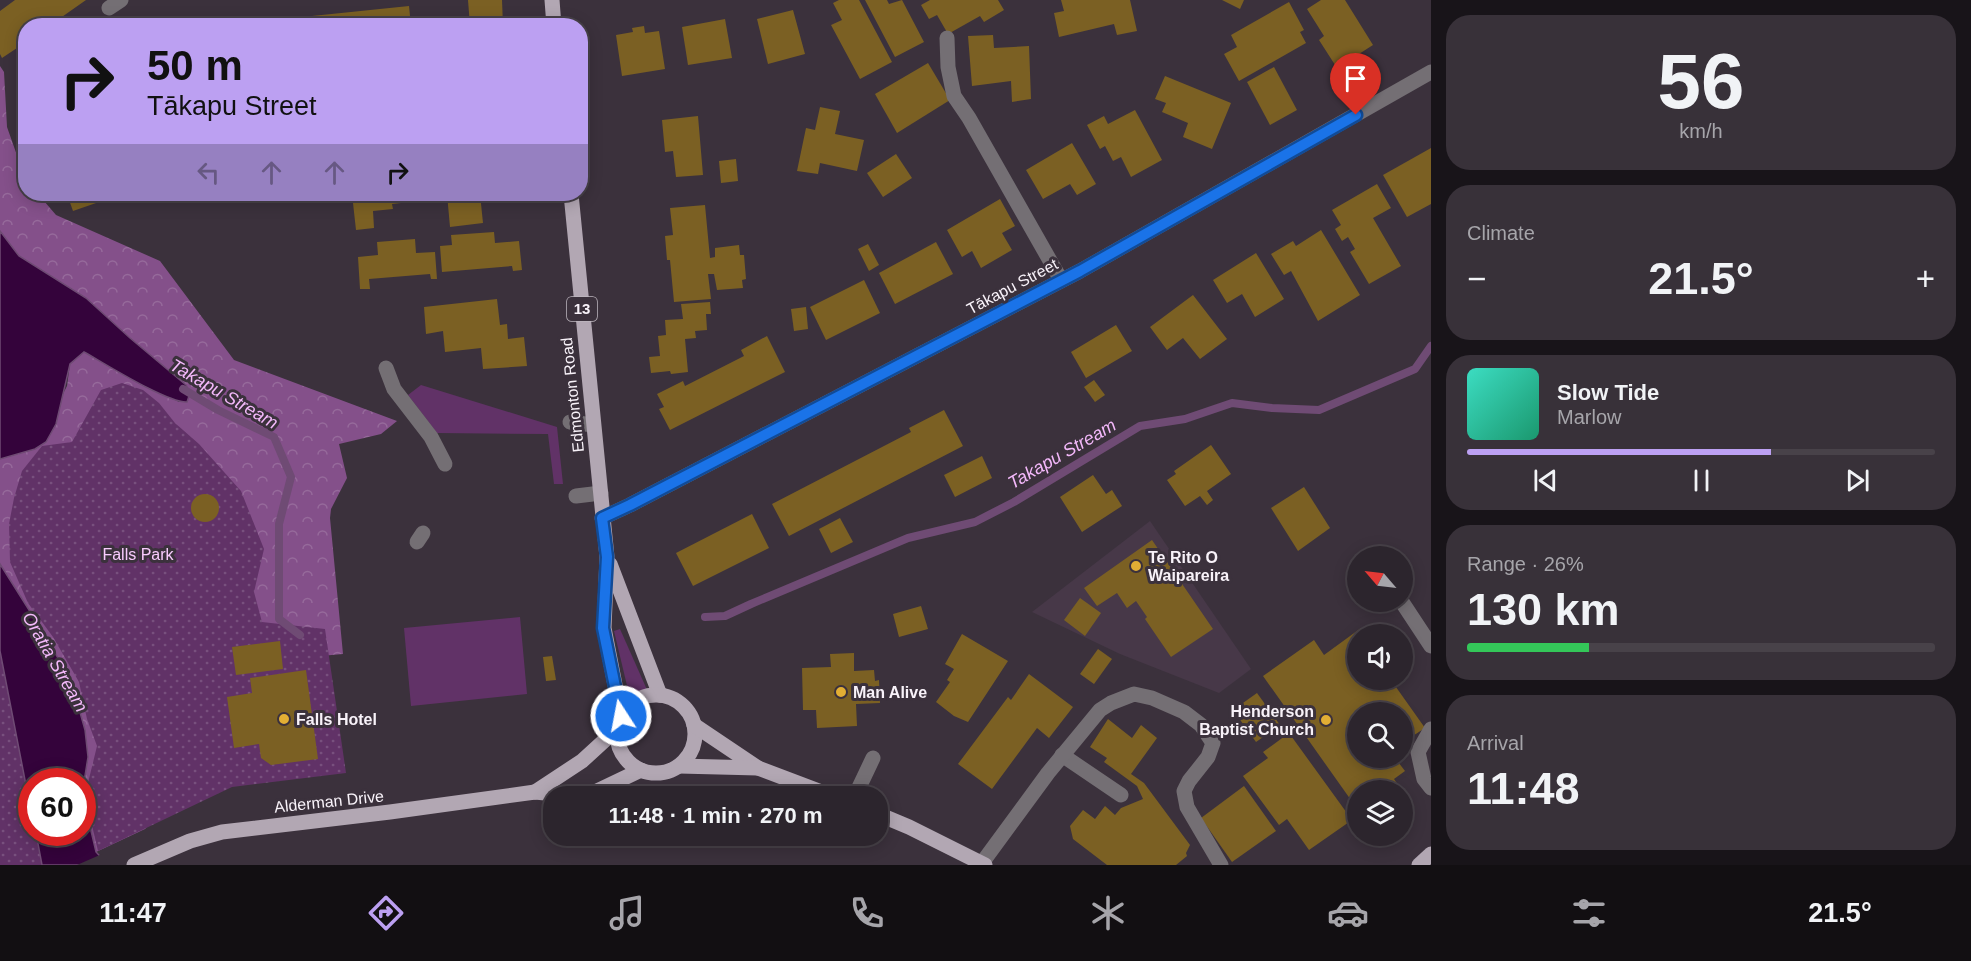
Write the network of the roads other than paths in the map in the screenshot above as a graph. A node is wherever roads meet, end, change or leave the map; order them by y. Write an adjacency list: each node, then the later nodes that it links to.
1 (552, 0): 2 (main road)
2 (553, 18)
3 (947, 38): 6 (street)
4 (1431, 72): 6 (street, Tākapu Street)
5 (572, 201): 9 (main road, Edmonton Road / 13)
6 (1061, 280): 13 (street, Tākapu Street)
7 (386, 368): 10 (street)
8 (570, 422): 9 (street)
9 (593, 426): 11 (main road, Edmonton Road / 13)
10 (445, 464)
11 (601, 493): 12 (street); 13 (main road, Edmonton Road / 13)
12 (576, 496)
13 (602, 518): 14 (main road, Edmonton Road / 13)
14 (607, 557): 17 (main road, Edmonton Road / 13); 18 (main road, Edmonton Road / 13)
15 (1409, 612): 16 (street)
16 (1431, 646)
17 (660, 695): 18 (main road); 19 (main road)
18 (619, 723): 25 (main road); 29 (main road, Alderman Drive)
19 (694, 725): 23 (main road); 24 (main road)
20 (1431, 729): 28 (street)
21 (1062, 755): 30 (street); 32 (street); 34 (street)
22 (873, 758): 27 (street)
23 (679, 766): 24 (main road); 25 (main road)
24 (758, 768): 26 (main road)
25 (641, 771): 29 (main road, Alderman Drive)
26 (806, 786)
27 (860, 786)
28 (1431, 788)
29 (534, 792): 33 (main road, Alderman Drive)
30 (1121, 795)
31 (888, 818): 32 (main road)
32 (983, 864)
33 (134, 865)
34 (1221, 865)

